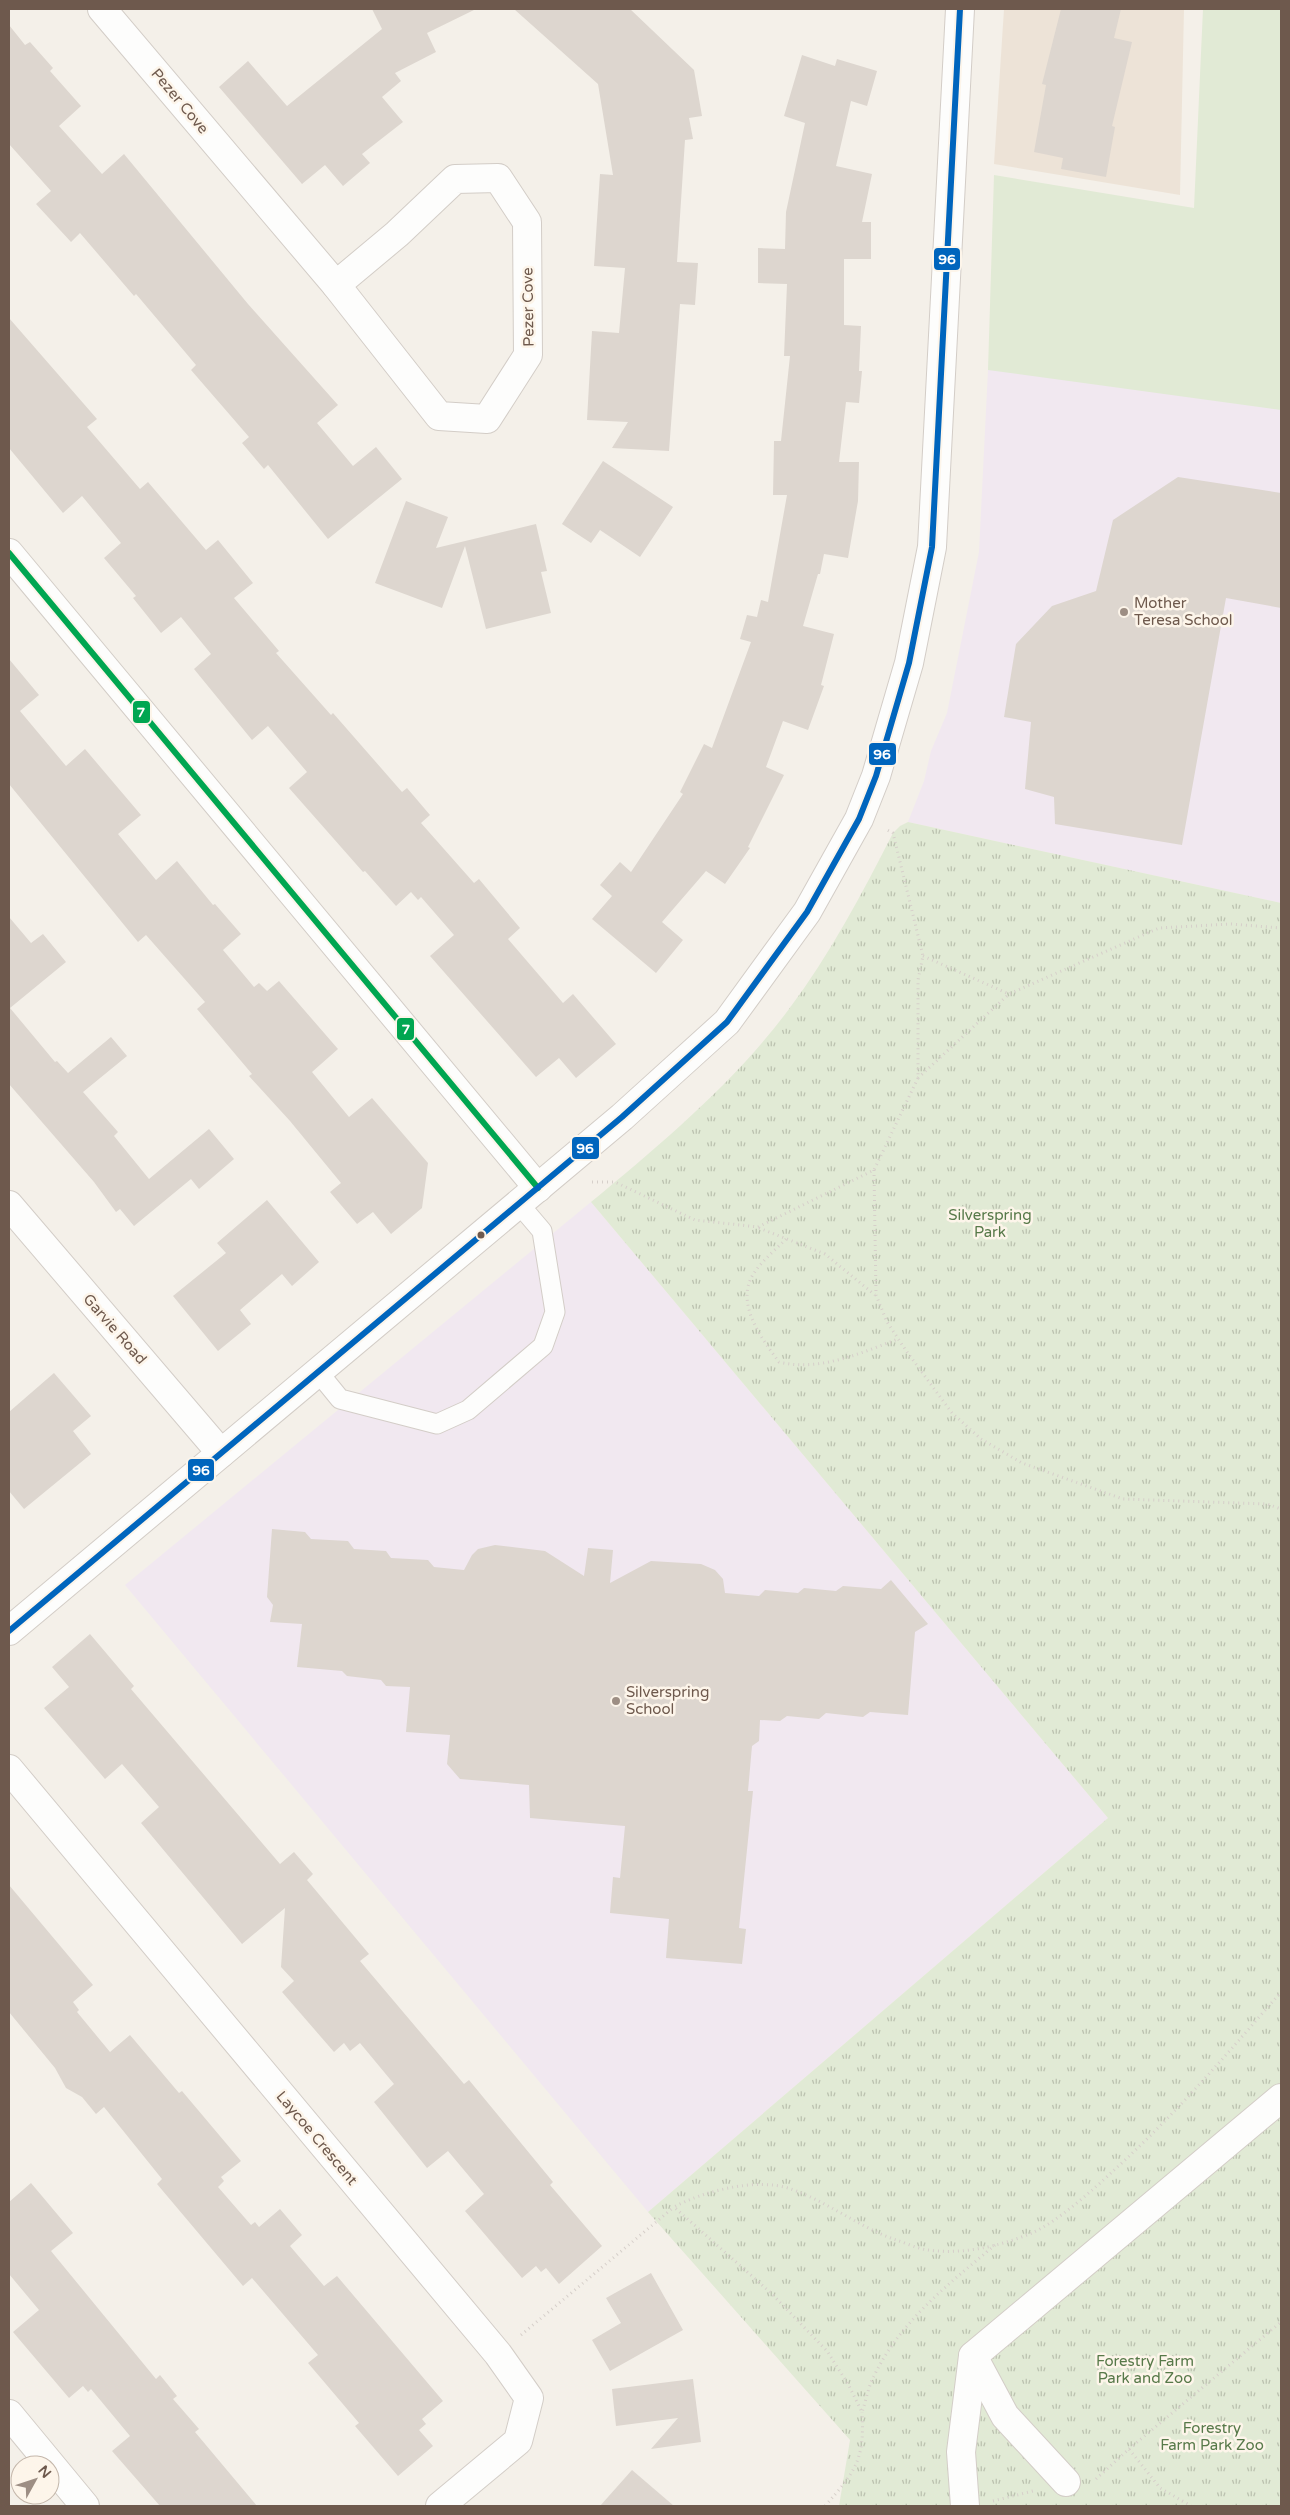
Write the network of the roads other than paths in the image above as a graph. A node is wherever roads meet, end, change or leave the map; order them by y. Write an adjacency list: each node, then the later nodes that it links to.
1 (102, 9): 3 (street, Pezer Cove)
2 (960, 9): 5 (street)
3 (336, 284): 3 (street, Pezer Cove)
4 (9, 553): 5 (street)
5 (529, 1196): 7 (street); 7 (lane)
6 (9, 1205): 8 (street, Garvie Road)
7 (318, 1372): 8 (street)
8 (222, 1452): 9 (street)
9 (9, 1631)
10 (9, 1769): 16 (street, Laycoe Crescent)
11 (1281, 2098): 12 (street)
12 (973, 2356): 14 (street); 17 (street)
13 (9, 2414): 15 (street)
14 (1066, 2482)
15 (85, 2506)
16 (440, 2506)
17 (965, 2506)

